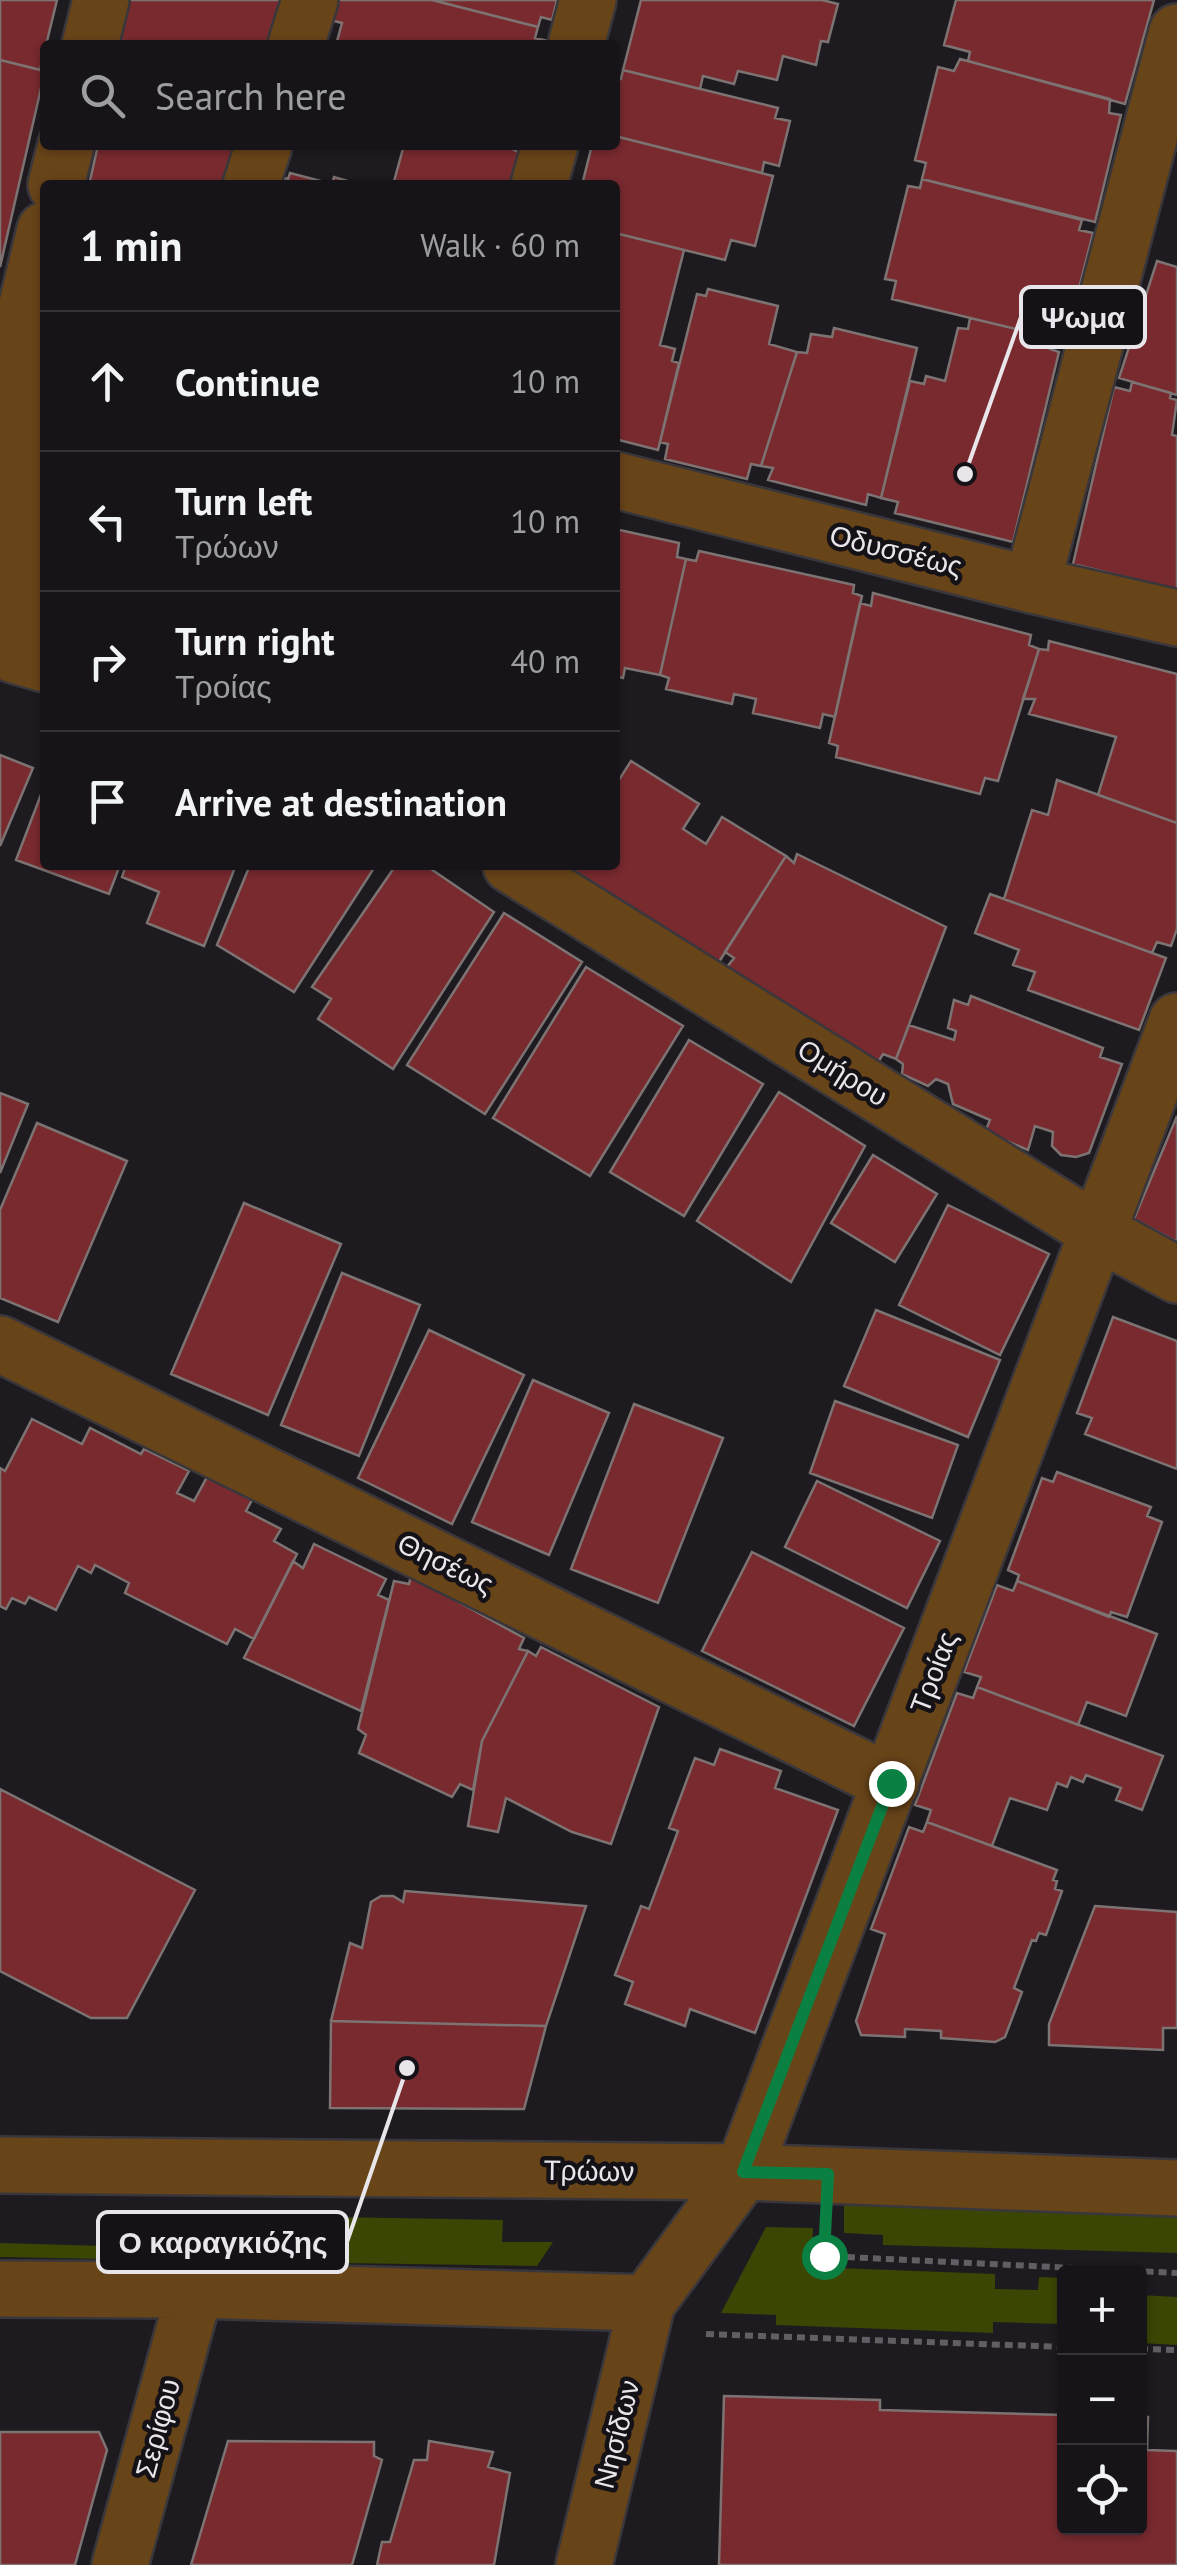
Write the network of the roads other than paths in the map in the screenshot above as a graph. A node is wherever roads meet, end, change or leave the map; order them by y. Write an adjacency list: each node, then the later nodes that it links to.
1 (101, 0): 5 (street)
2 (310, 0): 6 (street)
3 (588, 0): 7 (street)
4 (1177, 32): 17 (street)
5 (91, 40)
6 (298, 40)
7 (577, 40)
8 (65, 150): 11 (street)
9 (262, 150): 12 (street)
10 (549, 150): 13 (street)
11 (57, 180)
12 (254, 180)
13 (540, 180)
14 (40, 251): 15 (street)
15 (22, 325): 19 (street)
16 (620, 481): 17 (street, Οδυσσέως)
17 (1032, 584): 18 (street, Οδυσσέως)
18 (1177, 618)
19 (40, 663)
20 (518, 870): 22 (street, Ομήρου)
21 (1177, 1020): 22 (street, Τροίας)
22 (1098, 1232): 23 (street, Ομήρου); 25 (street, Τροίας)
23 (1177, 1275)
24 (0, 1344): 25 (street, Θησέως)
25 (891, 1783): 27 (street, Τροίας)
26 (0, 2164): 27 (street, Τρώων)
27 (743, 2172): 28 (street, Τρώων); 31 (street, Τροίας)
28 (1177, 2188)
29 (0, 2289): 30 (street)
30 (195, 2290): 31 (street); 32 (street, Σερίφου)
31 (647, 2302): 33 (street, Νησίδων)
32 (120, 2565)
33 (584, 2565)

